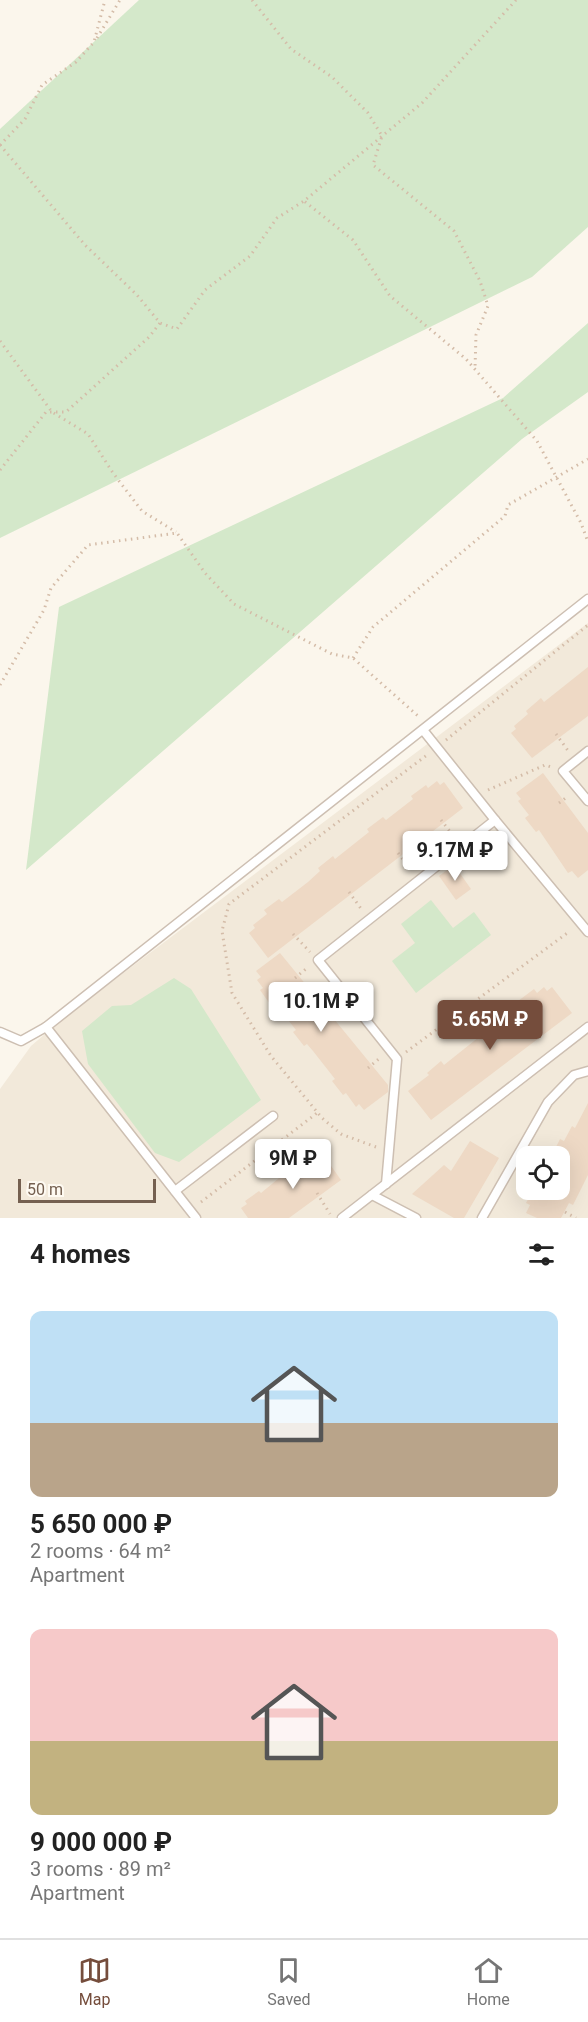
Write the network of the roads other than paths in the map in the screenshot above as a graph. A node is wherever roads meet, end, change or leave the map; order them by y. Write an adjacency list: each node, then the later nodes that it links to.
1 (588, 599): 2 (lane)
2 (426, 728): 5 (lane); 7 (lane)
3 (588, 751): 4 (lane)
4 (588, 801)
5 (495, 820): 6 (lane); 12 (lane)
6 (588, 932)
7 (46, 1028): 9 (lane); 13 (lane)
8 (588, 1028): 12 (lane)
9 (0, 1032)
10 (588, 1071): 18 (lane)
11 (273, 1116): 13 (lane)
12 (386, 1184): 14 (lane)
13 (175, 1191): 15 (lane)
14 (372, 1195): 16 (lane); 17 (lane)
15 (193, 1214)
16 (342, 1218)
17 (416, 1218)
18 (482, 1218)

